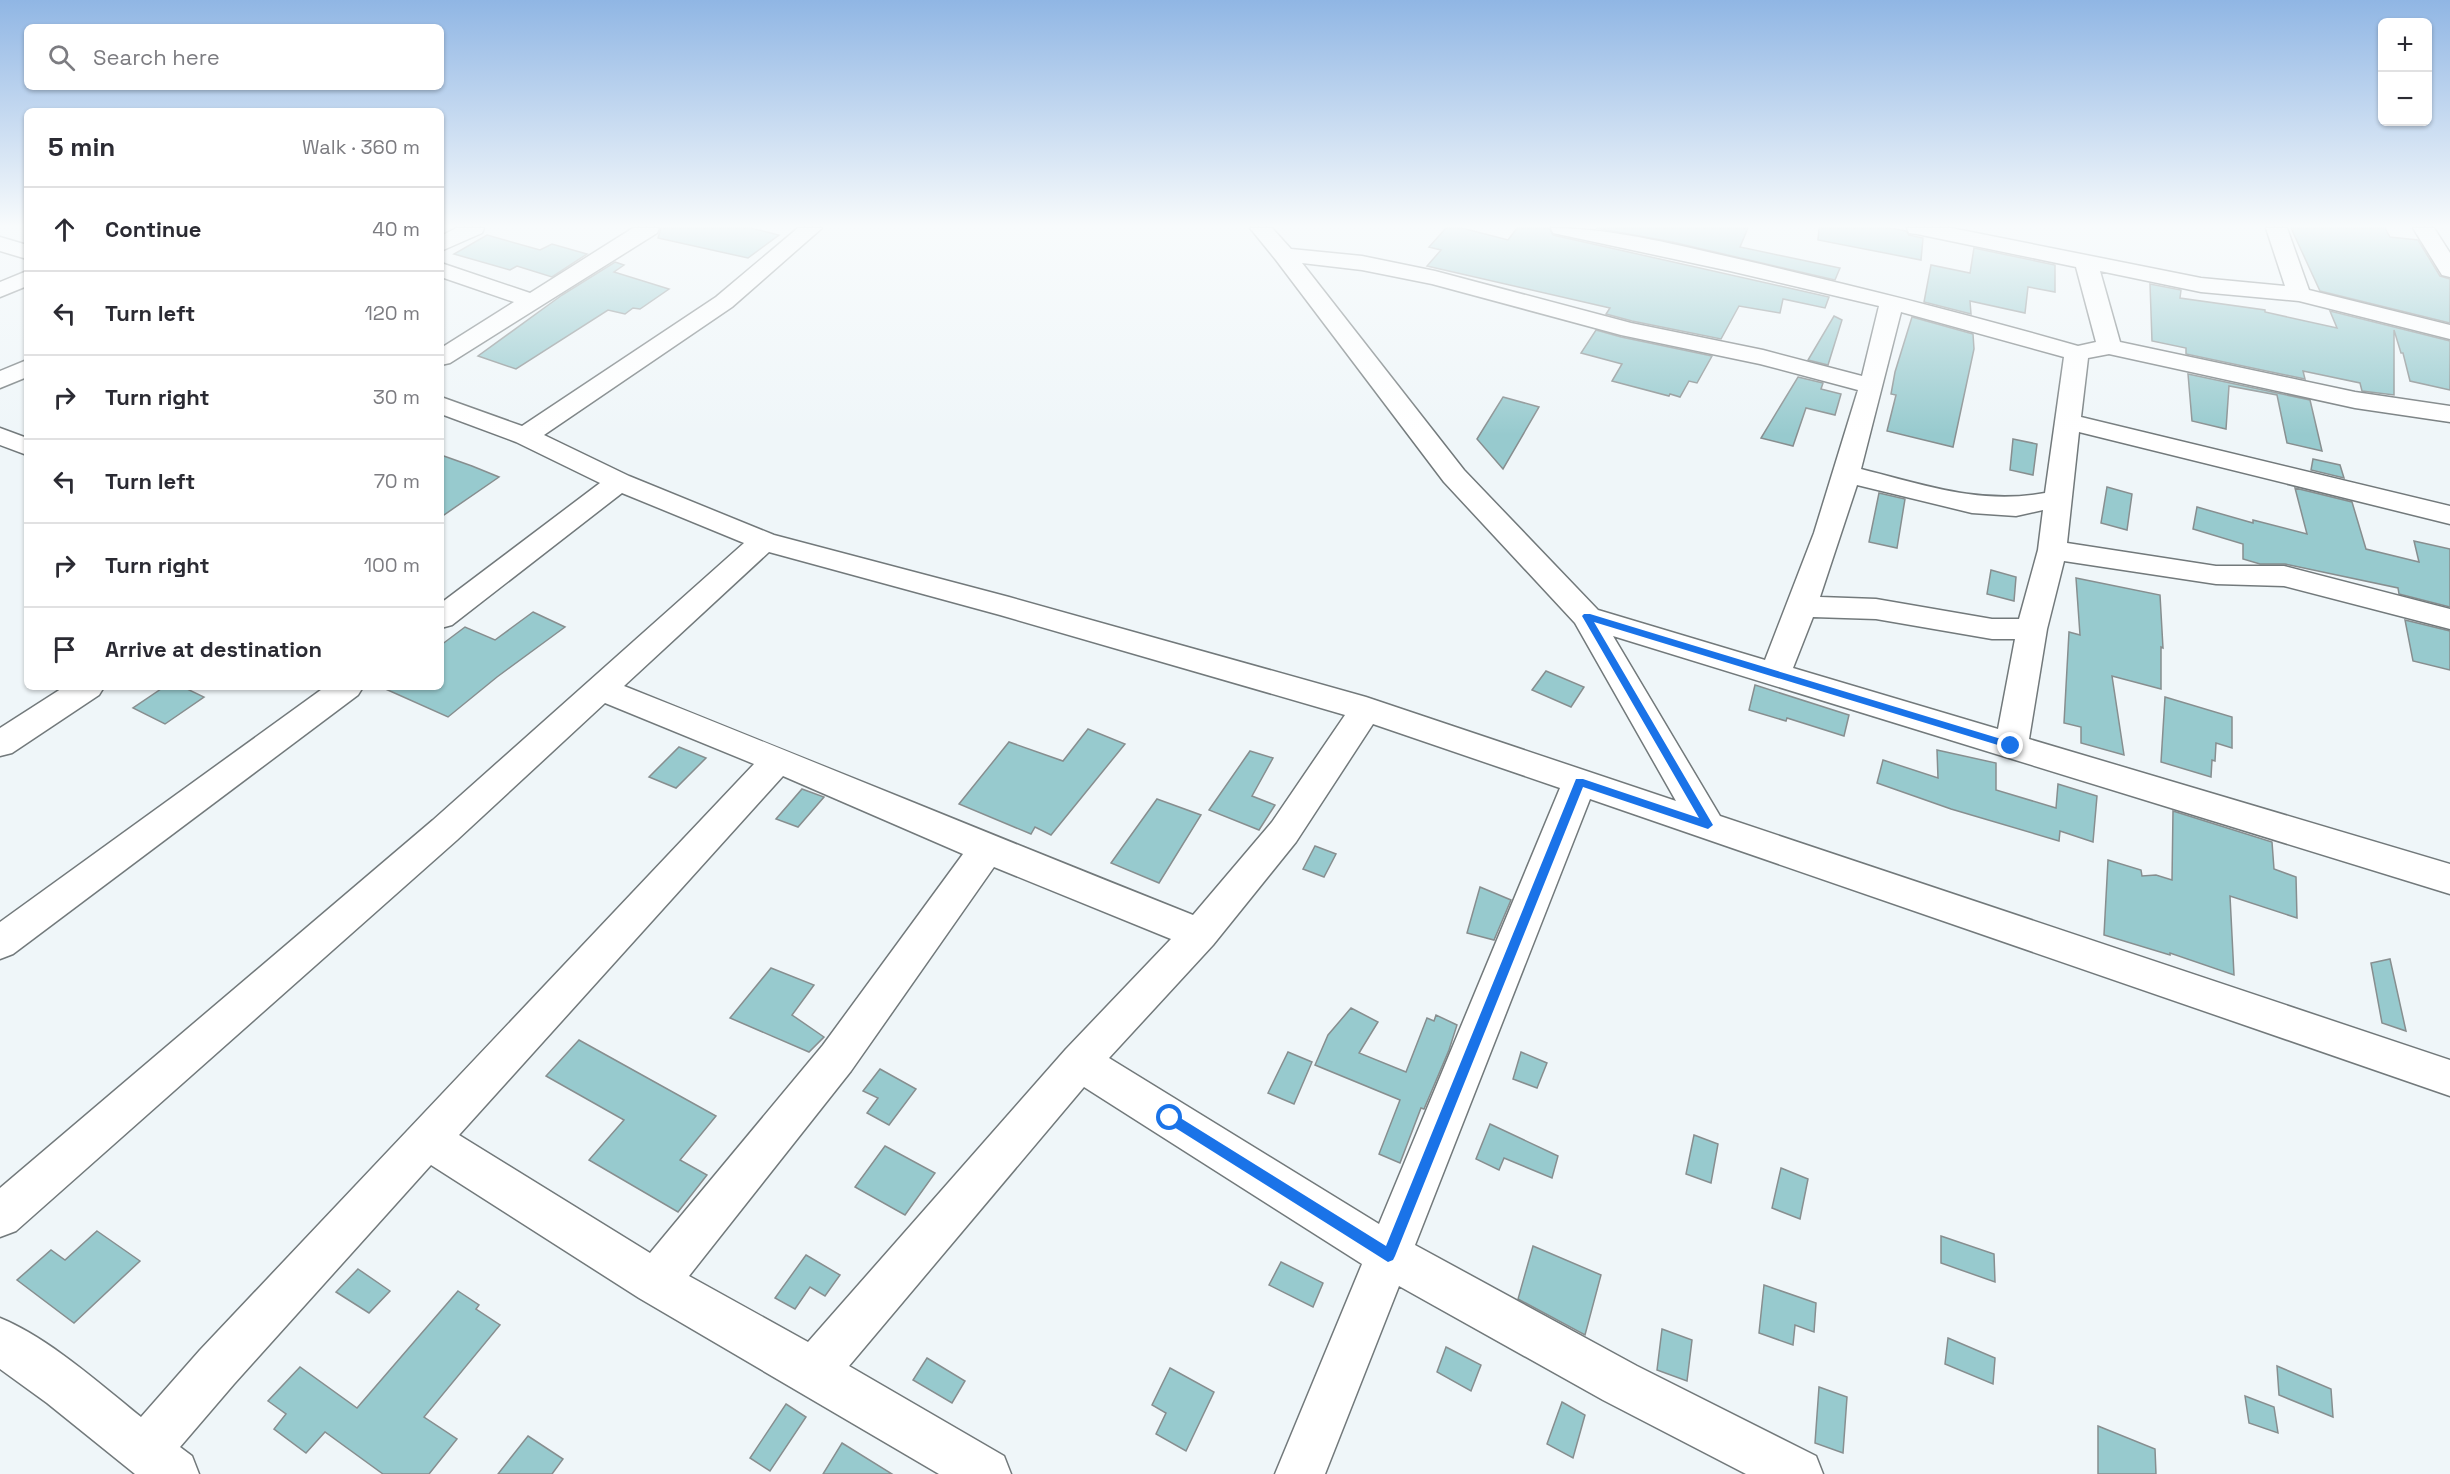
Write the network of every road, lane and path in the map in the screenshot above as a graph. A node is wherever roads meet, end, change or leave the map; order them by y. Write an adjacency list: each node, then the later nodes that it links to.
1 (520, 297): 9 (street)
2 (539, 297): 9 (street)
3 (730, 297): 22 (street)
4 (1316, 297): 32 (street)
5 (1503, 297): 17 (street)
6 (1862, 297): 10 (street)
7 (2095, 297): 12 (street)
8 (2310, 297): 11 (street)
9 (532, 301): 14 (street)
10 (1891, 304): 13 (street); 17 (street)
11 (2450, 332)
12 (2109, 347): 13 (street); 19 (street)
13 (2077, 353): 20 (street)
14 (444, 356)
15 (24, 369): 16 (street)
16 (0, 381)
17 (1871, 386): 24 (street)
18 (444, 406): 22 (street)
19 (2450, 414)
20 (2067, 423): 26 (street); 27 (street)
21 (0, 436): 23 (street)
22 (525, 436): 25 (street)
23 (24, 446)
24 (1847, 474): 26 (street); 30 (street)
25 (619, 482): 28 (street); 31 (street)
26 (2058, 499): 29 (street)
27 (2450, 515)
28 (764, 541): 36 (street); 39 (street)
29 (2052, 550): 33 (street); 34 (street)
30 (1803, 607): 34 (street); 35 (street)
31 (444, 616)
32 (1587, 616): 35 (street); 44 (street)
33 (2450, 619)
34 (2031, 629): 41 (street)
35 (1775, 674): 41 (street)
36 (601, 689): 42 (street); 52 (street)
37 (83, 690): 40 (street)
38 (343, 690): 47 (street)
39 (1366, 710): 43 (street); 48 (street)
40 (0, 744)
41 (2011, 746): 46 (street)
42 (778, 760): 45 (street); 51 (street)
43 (1580, 782): 44 (street); 53 (street)
44 (1708, 825): 50 (street)
45 (987, 849): 48 (street); 54 (street)
46 (2450, 879)
47 (6, 929)
48 (1200, 934): 49 (street)
49 (1080, 1062): 53 (street); 56 (street)
50 (2450, 1078)
51 (428, 1139): 54 (street); 57 (street)
52 (0, 1216)
53 (1388, 1256): 59 (street); 60 (street)
54 (655, 1282): 56 (street)
55 (0, 1341): 57 (street)
56 (813, 1372): 58 (street)
57 (160, 1462)
58 (986, 1474)
59 (1300, 1474)
60 (1798, 1474)

